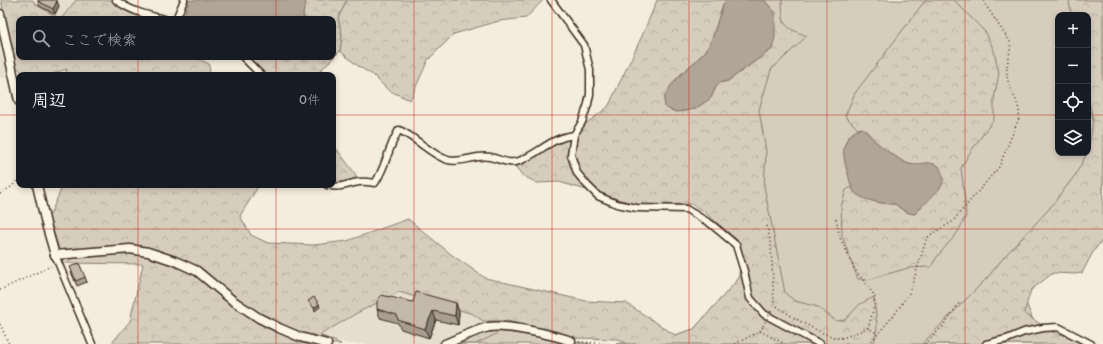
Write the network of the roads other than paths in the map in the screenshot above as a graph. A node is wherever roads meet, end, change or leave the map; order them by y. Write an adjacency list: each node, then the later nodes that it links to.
1 (116, 0): 5 (street)
2 (184, 0): 6 (street)
3 (551, 0): 10 (street)
4 (0, 14): 9 (street)
5 (151, 16)
6 (177, 16)
7 (246, 60): 8 (street)
8 (258, 72)
9 (16, 88)
10 (574, 135): 11 (street); 18 (street)
11 (336, 187)
12 (38, 188): 13 (street)
13 (55, 255): 15 (street); 16 (street)
14 (571, 341): 17 (street)
15 (92, 344)
16 (327, 344)
17 (445, 344)
18 (820, 344)
19 (986, 344): 20 (street)
20 (1091, 344)

